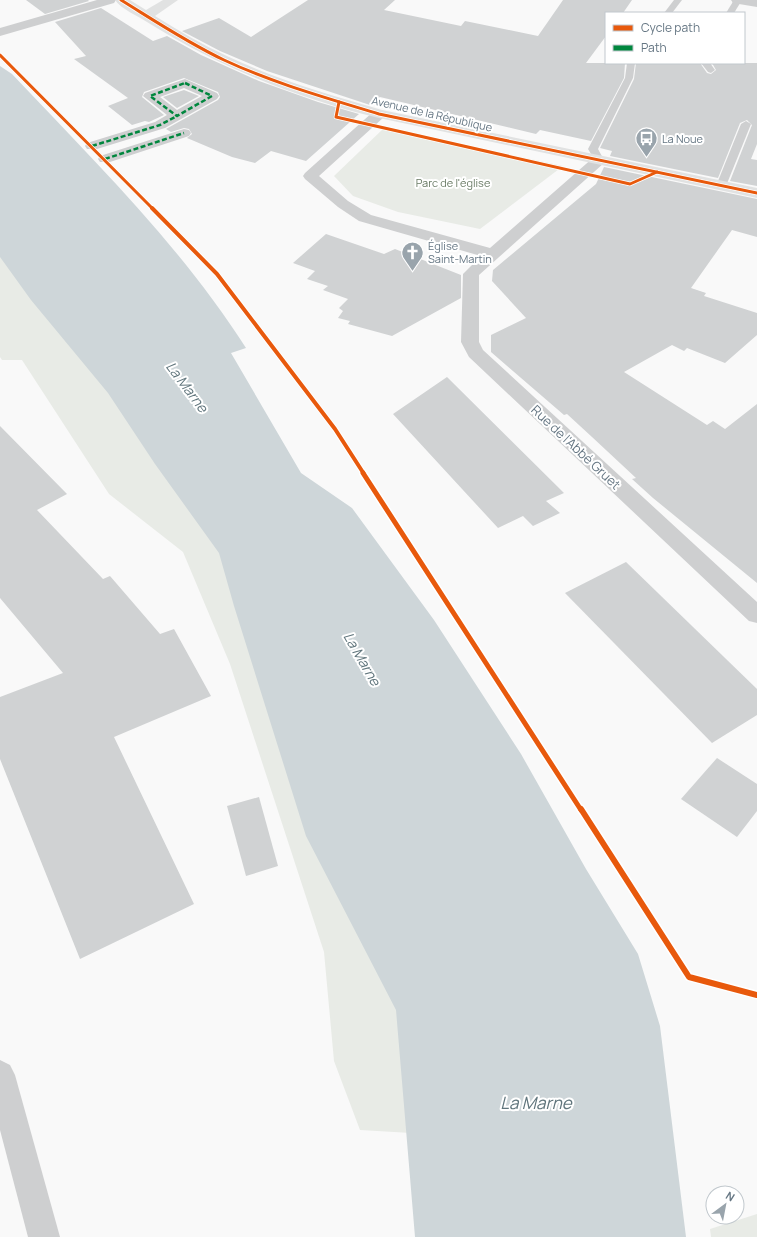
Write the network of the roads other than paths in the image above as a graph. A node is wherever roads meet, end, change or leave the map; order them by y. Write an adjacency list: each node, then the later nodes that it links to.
1 (110, 0): 10 (street)
2 (121, 0): 9 (main road, Avenue de la République)
3 (172, 0): 9 (main road)
4 (678, 0): 7 (lane)
5 (738, 0): 6 (street); 8 (lane)
6 (757, 4)
7 (669, 12)
8 (731, 12)
9 (147, 16): 12 (main road, Avenue de la République)
10 (0, 32)
11 (631, 64): 18 (lane)
12 (379, 114): 18 (main road, Avenue de la République); 21 (street)
13 (177, 116): 16 (street)
14 (746, 124): 19 (lane)
15 (184, 133): 17 (street)
16 (92, 146)
17 (105, 159)
18 (598, 160): 19 (main road, Avenue de la République); 21 (street, Rue de l'Abbé Gruet)
19 (721, 186): 20 (main road, Avenue de la République)
20 (757, 193)
21 (492, 254): 22 (street, Rue de l'Abbé Gruet)
22 (757, 616)
23 (0, 1075): 24 (street)
24 (44, 1237)

